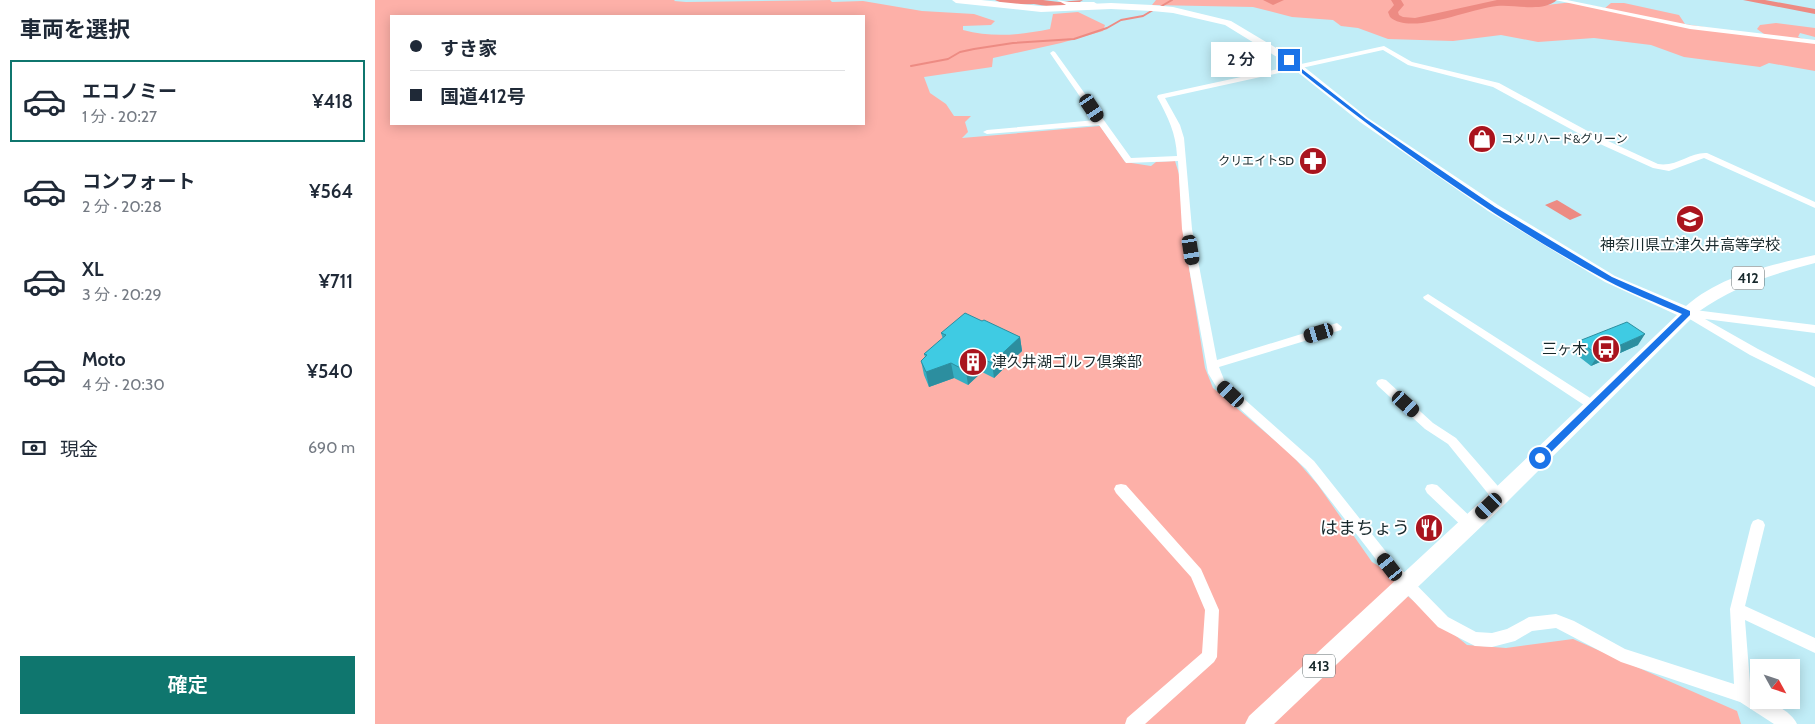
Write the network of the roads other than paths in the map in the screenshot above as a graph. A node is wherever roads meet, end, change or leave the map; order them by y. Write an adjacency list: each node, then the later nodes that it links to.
1 (956, 0): 4 (highway)
2 (1060, 0): 5 (street)
3 (1559, 0): 6 (street)
4 (991, 2): 5 (highway)
5 (1106, 6): 8 (highway)
6 (1815, 42)
7 (1053, 53): 9 (street)
8 (1298, 68): 11 (street); 12 (street); 15 (highway)
9 (1101, 122): 10 (street); 11 (street)
10 (987, 132)
11 (1180, 158): 18 (street)
12 (1815, 205)
13 (1815, 259): 15 (highway, 412)
14 (1427, 297): 21 (street)
15 (1687, 313): 17 (street); 20 (street); 21 (highway, 413)
16 (1337, 327): 18 (street)
17 (1815, 329)
18 (1213, 365): 27 (street)
19 (1382, 383): 24 (street)
20 (1815, 383)
21 (1594, 406): 24 (highway, 413)
22 (1121, 489): 31 (street)
23 (1432, 489): 25 (street)
24 (1499, 497): 25 (highway, 413)
25 (1470, 525): 27 (highway, 413)
26 (1758, 525): 28 (street)
27 (1406, 585): 30 (street); 32 (highway, 413)
28 (1737, 609): 29 (street); 30 (street)
29 (1815, 646)
30 (1744, 695): 33 (street)
31 (1133, 724)
32 (1257, 724)
33 (1789, 724)

